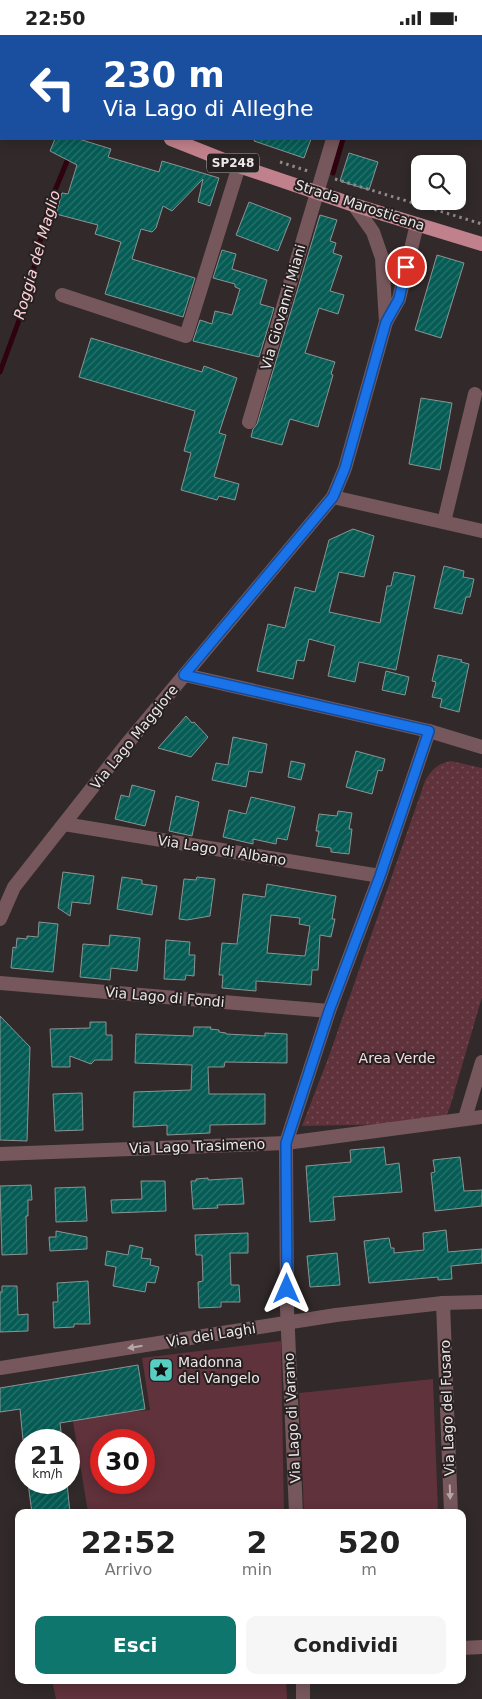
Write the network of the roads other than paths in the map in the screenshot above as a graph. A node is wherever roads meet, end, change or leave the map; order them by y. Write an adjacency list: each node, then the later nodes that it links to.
1 (174, 140): 3 (main road, Strada Marosticana / SP248)
2 (334, 140): 4 (street, Via Giovanni Miani)
3 (239, 166): 4 (main road, Strada Marosticana / SP248); 8 (street)
4 (317, 191): 5 (main road, Strada Marosticana / SP248); 11 (street, Via Giovanni Miani)
5 (354, 205): 6 (main road, Strada Marosticana / SP248); 9 (street, Via Lago Maggiore)
6 (417, 223): 7 (main road, Strada Marosticana / SP248); 9 (street, Via Lago Maggiore)
7 (482, 244)
8 (62, 295)
9 (386, 322): 12 (street, Via Lago Maggiore)
10 (475, 394): 13 (street)
11 (249, 422)
12 (333, 497): 13 (street); 15 (street, Via Lago Maggiore)
13 (444, 522): 14 (street)
14 (482, 531)
15 (184, 675): 16 (street); 18 (street, Via Lago Maggiore)
16 (429, 731): 17 (street); 19 (street, Via Lago di Varano)
17 (482, 747)
18 (64, 824): 19 (street, Via Lago di Albano); 20 (street, Via Lago Maggiore)
19 (380, 876): 22 (street, Via Lago di Varano)
20 (0, 919)
21 (0, 983): 22 (street, Via Lago di Fondi)
22 (329, 1011): 26 (street, Via Lago di Varano)
23 (482, 1062): 25 (street)
24 (482, 1117): 25 (street, Via Lago Trasimeno)
25 (465, 1118): 26 (street, Via Lago Trasimeno)
26 (286, 1143): 27 (street, Via Lago Trasimeno); 30 (street, Via Lago di Varano)
27 (0, 1153)
28 (482, 1302): 29 (street, Via dei Laghi)
29 (443, 1303): 30 (street, Via dei Laghi); 33 (street, Via Lago del Fusaro, one-way to 33)
30 (287, 1324): 31 (street, Via dei Laghi, one-way to 31); 32 (street, Via Lago di Varano)
31 (0, 1368)
32 (296, 1509)
33 (451, 1509)
34 (482, 1647): 35 (street)
35 (466, 1648)
36 (303, 1684): 37 (street)
37 (303, 1699)

